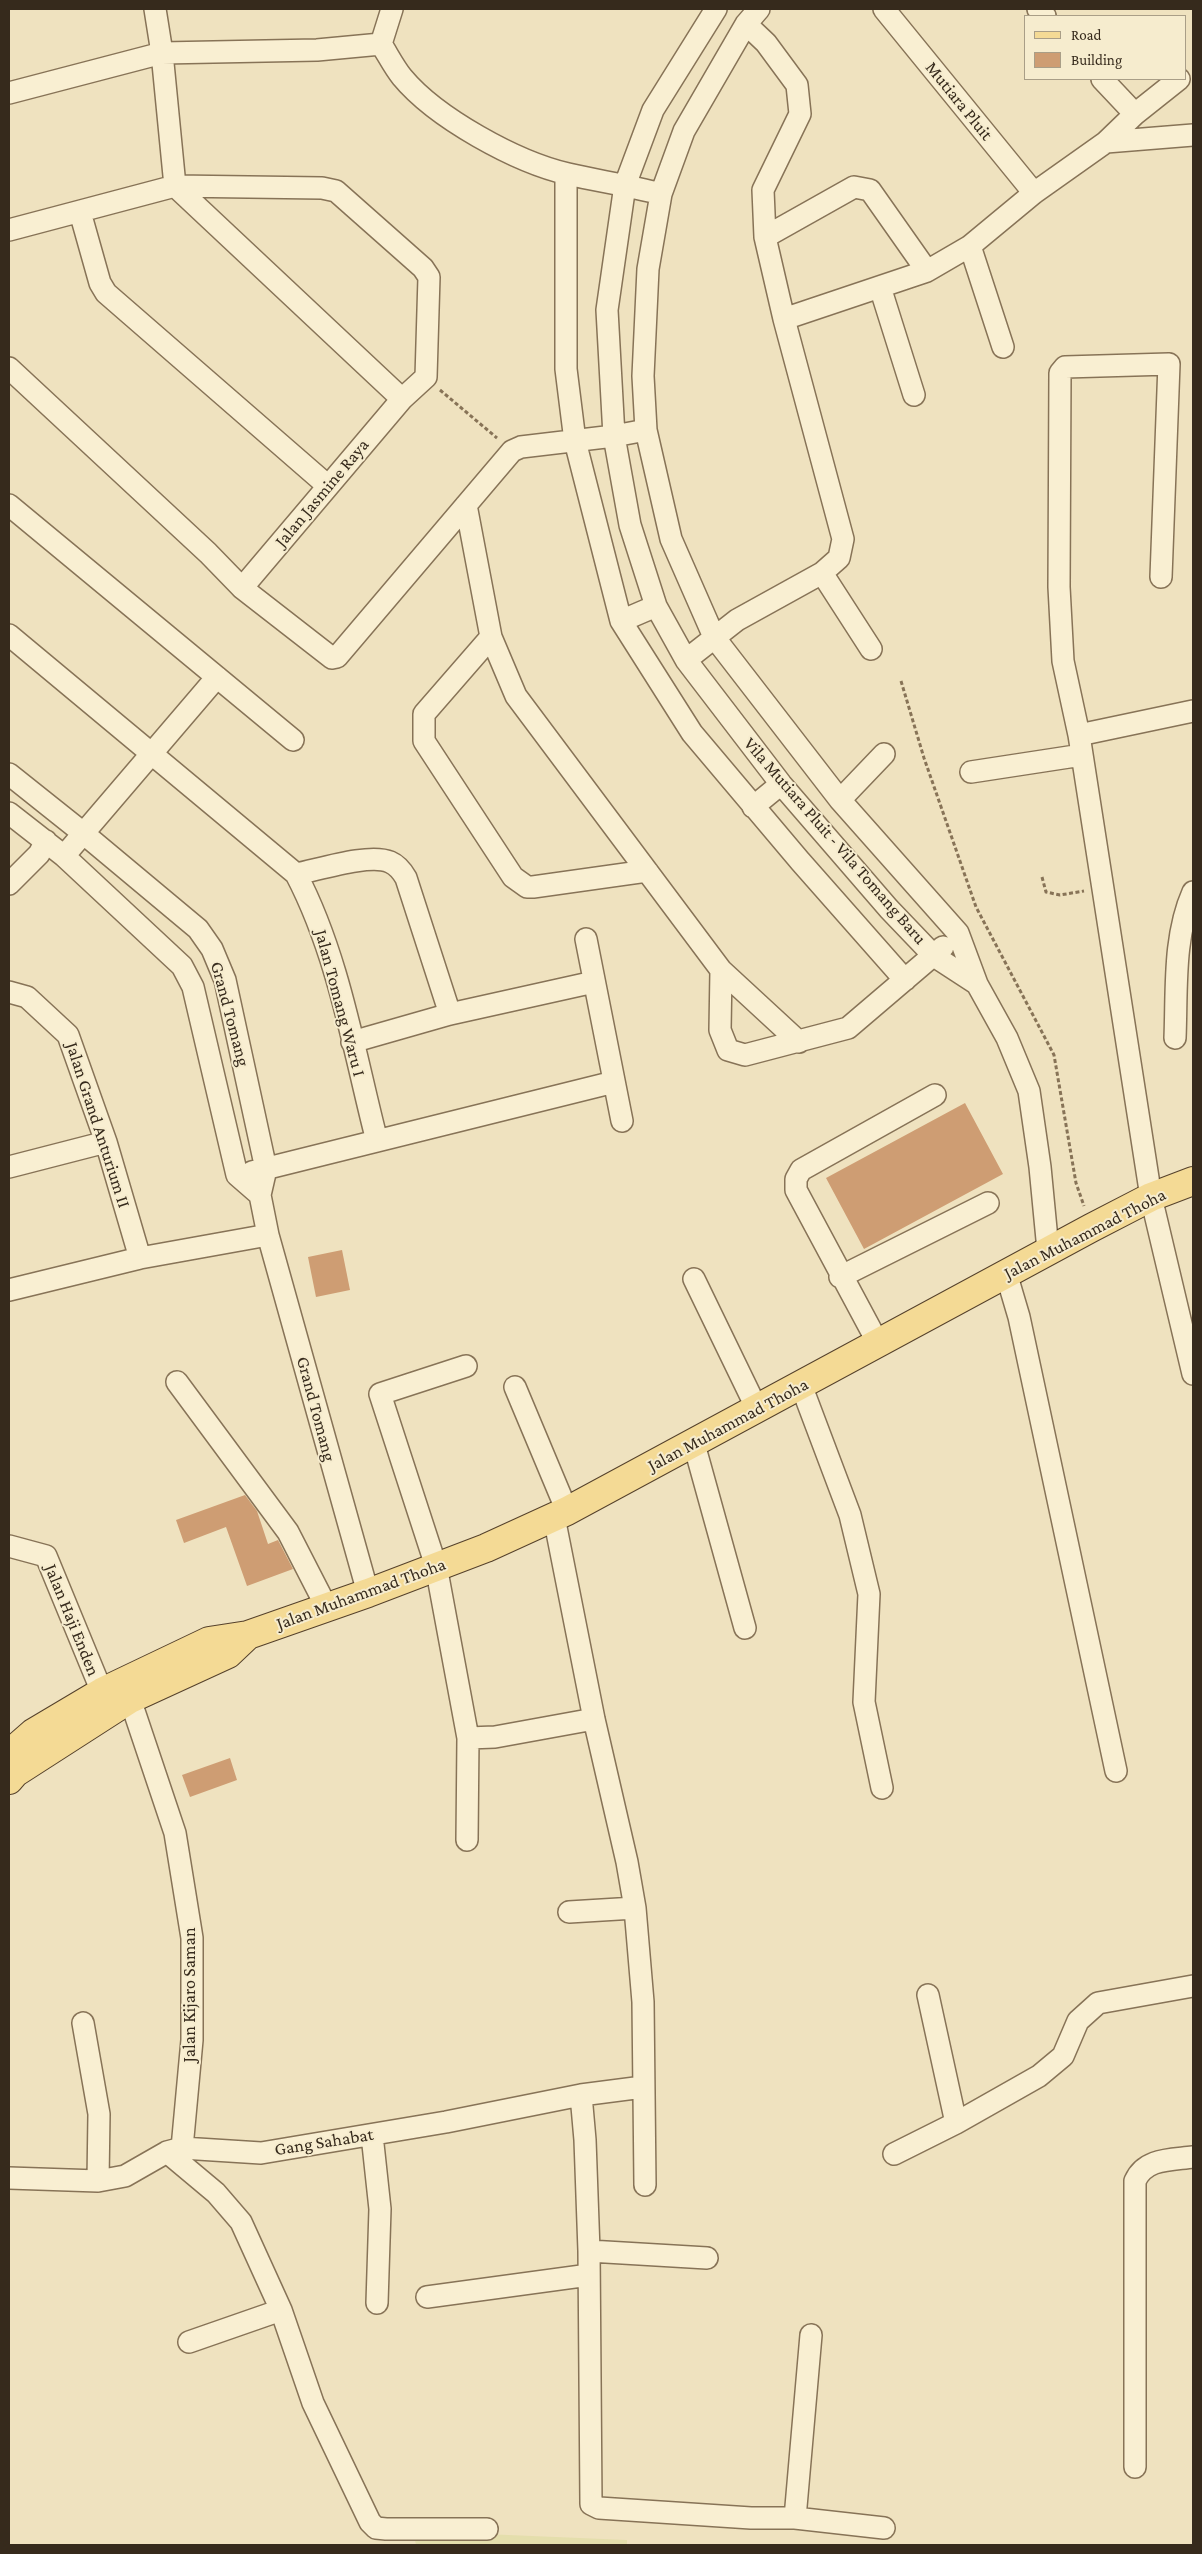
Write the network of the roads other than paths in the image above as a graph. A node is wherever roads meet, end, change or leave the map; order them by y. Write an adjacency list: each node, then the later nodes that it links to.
1 (155, 9): 7 (street)
2 (392, 9): 6 (street)
3 (716, 9): 15 (street, Vila Mutiara Pluit - Vila Tomang Baru)
4 (884, 9): 17 (street, Mutiara Pluit)
5 (752, 16): 18 (street, Vila Mutiara Pluit - Vila Tomang Baru); 21 (street)
6 (382, 44): 7 (street); 14 (street)
7 (162, 53): 10 (street); 16 (street)
8 (1103, 80): 11 (street)
9 (1177, 80): 11 (street)
10 (9, 92)
11 (1135, 114): 13 (street)
12 (1193, 135): 13 (street)
13 (1106, 142): 17 (street)
14 (566, 174): 15 (street); 32 (street)
15 (625, 185): 18 (street); 31 (street, Vila Mutiara Pluit - Vila Tomang Baru)
16 (175, 186): 19 (street); 29 (street); 29 (street, Jalan Jasmine Raya)
17 (1034, 193): 22 (street)
18 (661, 194): 30 (street, Vila Mutiara Pluit - Vila Tomang Baru)
19 (80, 212): 20 (street); 33 (street)
20 (9, 230)
21 (765, 237): 23 (street); 25 (street)
22 (970, 246): 23 (street); 26 (street)
23 (927, 271): 24 (street)
24 (880, 287): 25 (street); 28 (street)
25 (784, 319): 36 (street)
26 (1003, 347)
27 (9, 368): 38 (street)
28 (914, 395)
29 (402, 399): 33 (street, Jalan Jasmine Raya)
30 (646, 430): 31 (street); 43 (street, Vila Mutiara Pluit - Vila Tomang Baru)
31 (614, 436): 32 (street); 39 (street, Vila Mutiara Pluit - Vila Tomang Baru)
32 (575, 441): 35 (street); 40 (street)
33 (328, 486): 38 (street, Jalan Jasmine Raya)
34 (9, 505): 46 (street)
35 (466, 505): 38 (street); 42 (street)
36 (822, 572): 43 (street); 44 (street)
37 (1161, 577): 49 (street)
38 (242, 588)
39 (656, 606): 40 (street); 45 (street, Vila Mutiara Pluit - Vila Tomang Baru)
40 (621, 621): 56 (street)
41 (9, 635): 50 (street, Jalan Tomang Waru I)
42 (491, 636): 61 (street); 61 (street)
43 (714, 637): 45 (street); 55 (street, Vila Mutiara Pluit - Vila Tomang Baru)
44 (871, 649)
45 (686, 660): 54 (street, Vila Mutiara Pluit - Vila Tomang Baru)
46 (216, 677): 48 (street); 50 (street)
47 (1193, 711): 49 (street)
48 (293, 740)
49 (1081, 745): 52 (street); 87 (street)
50 (152, 754): 58 (street); 62 (street, Jalan Tomang Waru I)
51 (884, 754): 55 (street)
52 (971, 772)
53 (9, 774): 58 (street, Grand Tomang)
54 (781, 784): 56 (street); 67 (street, Vila Mutiara Pluit - Vila Tomang Baru)
55 (840, 800): 65 (street, Vila Mutiara Pluit - Vila Tomang Baru)
56 (753, 807): 69 (street)
57 (9, 813): 59 (street, Grand Tomang)
58 (83, 832): 60 (street); 83 (street, Grand Tomang)
59 (46, 841): 60 (street, Grand Tomang); 63 (street)
60 (64, 856): 84 (street, Grand Tomang)
61 (646, 871): 68 (street)
62 (296, 874): 73 (street); 75 (street, Jalan Tomang Waru I)
63 (9, 884)
64 (1193, 892): 74 (street)
65 (958, 933): 67 (street); 71 (street, Vila Mutiara Pluit - Vila Tomang Baru)
66 (586, 939): 70 (street)
67 (934, 956): 69 (street); 71 (street, Vila Mutiara Pluit - Vila Tomang Baru)
68 (721, 970): 76 (street); 76 (street)
69 (906, 980): 76 (street)
70 (594, 982): 73 (street); 77 (street)
71 (976, 984): 90 (street, Vila Mutiara Pluit - Vila Tomang Baru)
72 (9, 992): 81 (street, Jalan Grand Anturium II)
73 (450, 1014): 75 (street)
74 (1175, 1038)
75 (352, 1042): 80 (street, Jalan Tomang Waru I)
76 (798, 1042)
77 (614, 1082): 79 (street); 80 (street)
78 (935, 1094): 93 (street)
79 (622, 1121)
80 (377, 1141): 83 (street)
81 (106, 1142): 82 (street); 91 (street, Jalan Grand Anturium II)
82 (9, 1166)
83 (266, 1169): 84 (street); 86 (street, Grand Tomang)
84 (237, 1174): 86 (street)
85 (1193, 1181): 87 (main road, Jalan Muhammad Thoha)
86 (260, 1195): 89 (street, Grand Tomang)
87 (1151, 1197): 90 (main road, Jalan Muhammad Thoha); 98 (street)
88 (988, 1203): 93 (street)
89 (268, 1235): 91 (street); 107 (street, Grand Tomang)
90 (1048, 1250): 92 (main road, Jalan Muhammad Thoha)
91 (140, 1258): 95 (street)
92 (1006, 1274): 96 (main road, Jalan Muhammad Thoha); 116 (street)
93 (840, 1277): 96 (street)
94 (694, 1279): 102 (street)
95 (9, 1290)
96 (878, 1344): 100 (main road, Jalan Muhammad Thoha)
97 (466, 1366): 106 (street)
98 (1193, 1374)
99 (177, 1382): 108 (street)
100 (801, 1385): 102 (main road, Jalan Muhammad Thoha); 118 (street)
101 (515, 1387): 104 (street)
102 (757, 1409): 103 (main road, Jalan Muhammad Thoha)
103 (694, 1444): 104 (main road, Jalan Muhammad Thoha); 109 (street)
104 (561, 1514): 106 (main road, Jalan Muhammad Thoha); 113 (street)
105 (9, 1546): 111 (street, Jalan Haji Enden)
106 (436, 1566): 107 (main road, Jalan Muhammad Thoha); 114 (street)
107 (368, 1594): 108 (main road, Jalan Muhammad Thoha)
108 (327, 1608): 110 (main road, Jalan Muhammad Thoha)
109 (745, 1628)
110 (248, 1635): 111 (main road, Jalan Muhammad Thoha); 112 (main road, Jalan Muhammad Thoha)
111 (102, 1692): 115 (main road, Jalan Muhammad Thoha)
112 (130, 1699): 117 (main road, Jalan Muhammad Thoha); 129 (street, Jalan Kijaro Saman)
113 (594, 1719): 114 (street); 120 (street)
114 (468, 1738): 119 (street)
115 (9, 1754)
116 (1116, 1771)
117 (9, 1780)
118 (882, 1788)
119 (467, 1840)
120 (635, 1908): 121 (street); 125 (street)
121 (569, 1912)
122 (1193, 1986): 127 (street)
123 (928, 1995): 127 (street)
124 (83, 2023): 133 (street)
125 (644, 2087): 126 (street, Gang Sahabat); 134 (street)
126 (581, 2095): 128 (street, Gang Sahabat); 135 (street)
127 (956, 2123): 130 (street)
128 (372, 2135): 129 (street, Gang Sahabat); 139 (street)
129 (175, 2150): 133 (street); 140 (street)
130 (894, 2154)
131 (1193, 2157): 143 (street)
132 (9, 2178): 133 (street)
133 (98, 2181)
134 (646, 2185)
135 (589, 2251): 136 (street); 137 (street)
136 (707, 2258)
137 (589, 2275): 138 (street); 144 (street)
138 (427, 2297)
139 (377, 2303)
140 (281, 2310): 142 (street); 146 (street)
141 (811, 2335): 144 (street)
142 (189, 2342)
143 (1135, 2467)
144 (795, 2518): 145 (street)
145 (884, 2528)
146 (487, 2529)

